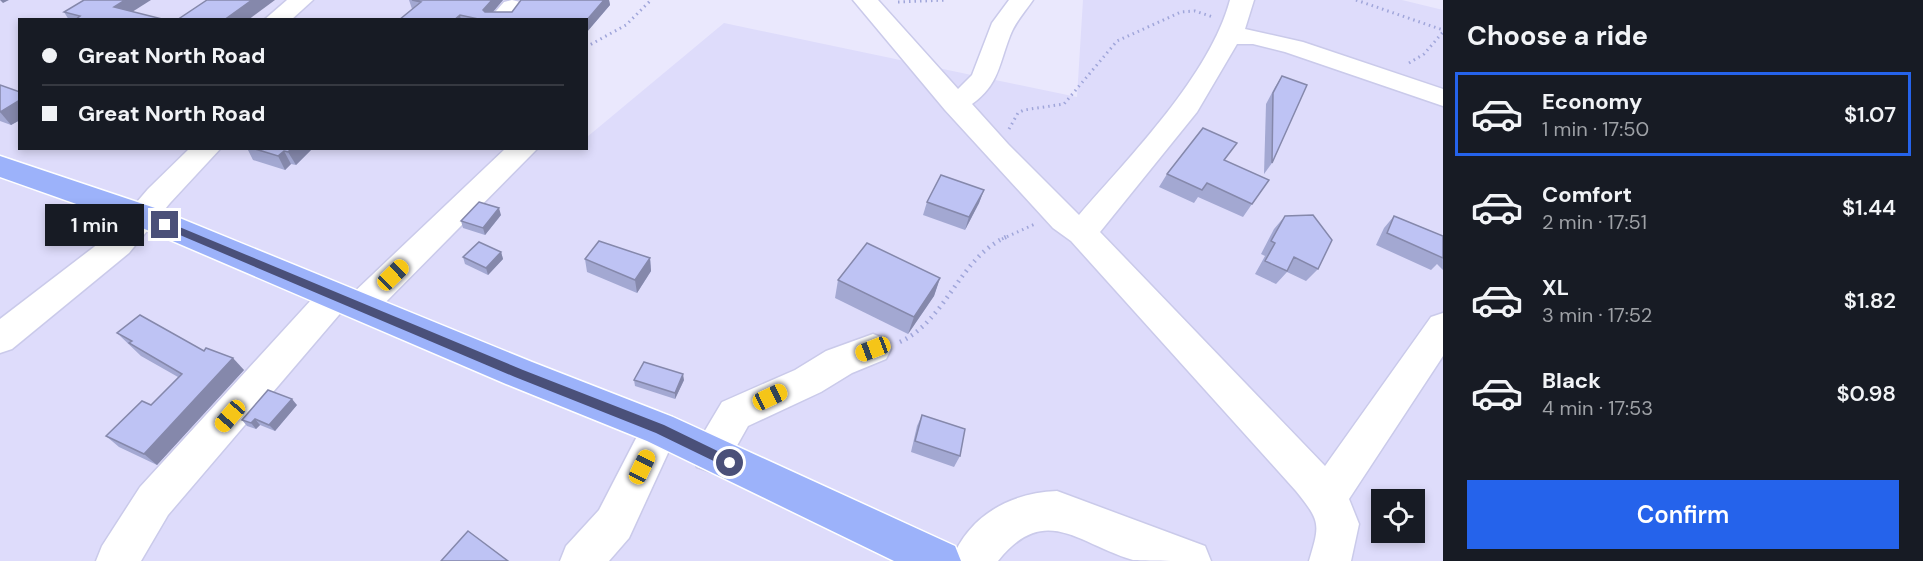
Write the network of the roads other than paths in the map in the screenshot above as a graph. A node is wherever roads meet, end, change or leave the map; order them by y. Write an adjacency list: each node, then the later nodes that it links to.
1 (301, 0): 5 (street)
2 (1021, 0): 8 (street)
3 (1242, 0): 6 (street)
4 (866, 2): 8 (street)
5 (278, 18)
6 (1231, 30): 7 (street); 13 (street)
7 (1443, 98)
8 (954, 104): 13 (street)
9 (205, 150): 12 (street)
10 (522, 150): 14 (street)
11 (0, 166): 12 (highway)
12 (144, 216): 14 (highway); 16 (street)
13 (1073, 226): 20 (street)
14 (347, 301): 18 (highway); 21 (street)
15 (1443, 327): 20 (street)
16 (0, 339)
17 (873, 349): 19 (street)
18 (660, 429): 19 (highway); 22 (street)
19 (711, 454): 23 (highway)
20 (1326, 499): 26 (street)
21 (117, 561)
22 (581, 561)
23 (940, 561)
24 (972, 561): 25 (street)
25 (1190, 561)
26 (1330, 561)

